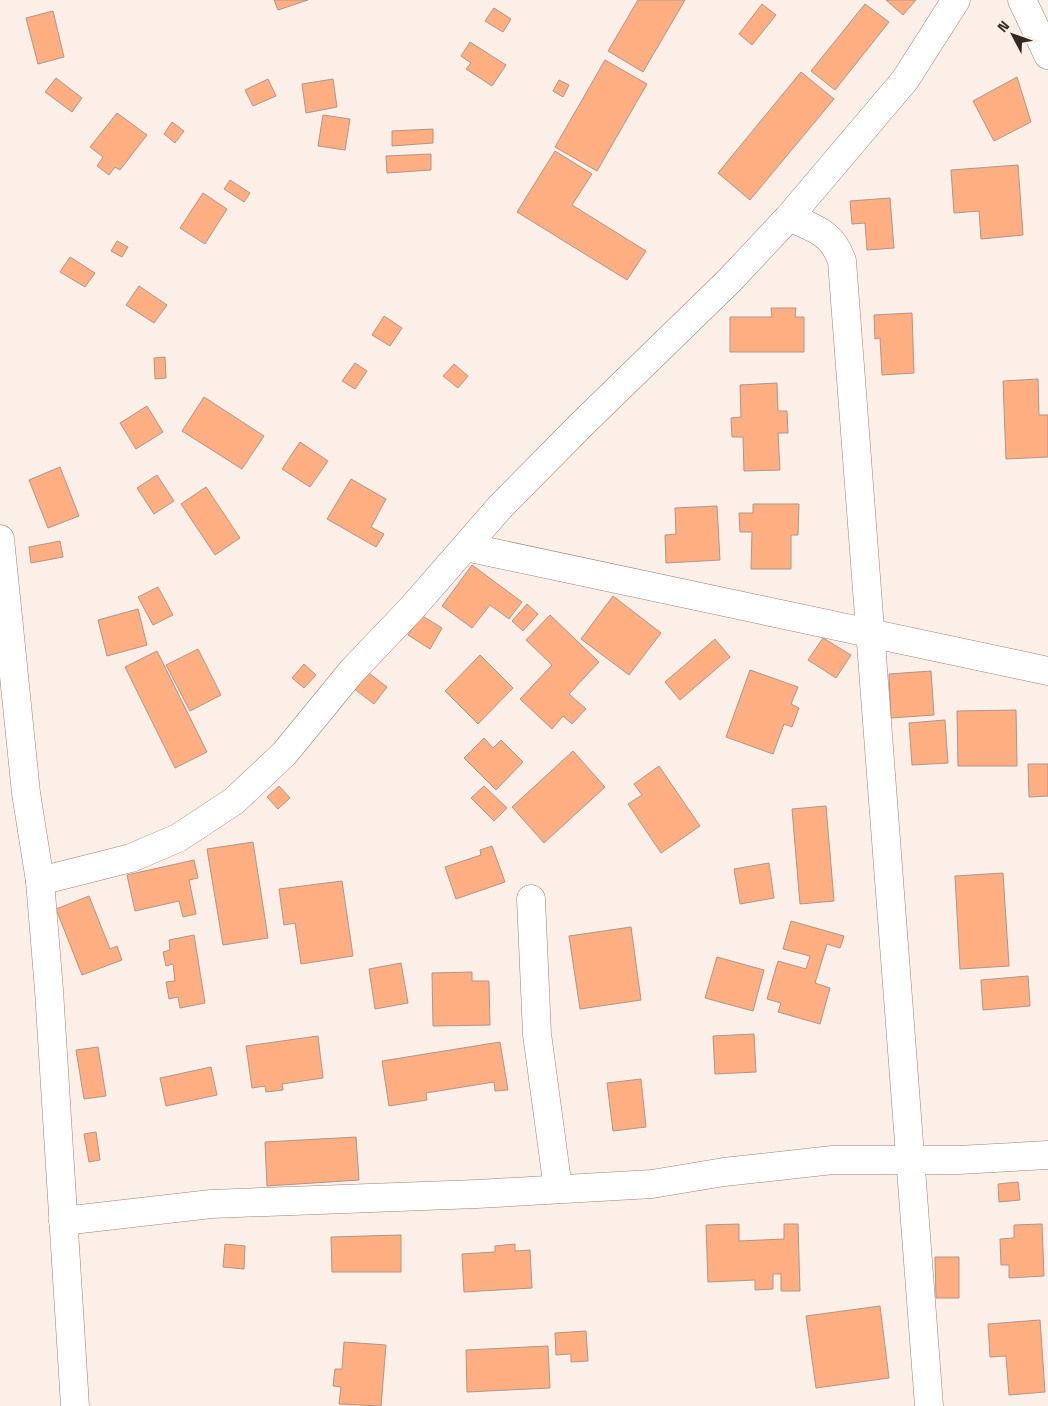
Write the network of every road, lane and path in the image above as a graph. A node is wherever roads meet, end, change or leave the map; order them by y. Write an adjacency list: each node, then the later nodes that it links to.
1 (956, 0): 4 (street)
2 (1022, 0): 3 (street)
3 (1048, 55)
4 (788, 217): 6 (street); 7 (street)
5 (0, 539): 9 (street)
6 (466, 547): 7 (street); 9 (street)
7 (869, 634): 8 (street); 12 (street)
8 (1048, 671)
9 (40, 881): 14 (street)
10 (531, 899): 13 (street)
11 (1048, 1155): 12 (street)
12 (909, 1159): 13 (street); 16 (street)
13 (558, 1189): 14 (street)
14 (63, 1221): 15 (street)
15 (75, 1406)
16 (929, 1406)

